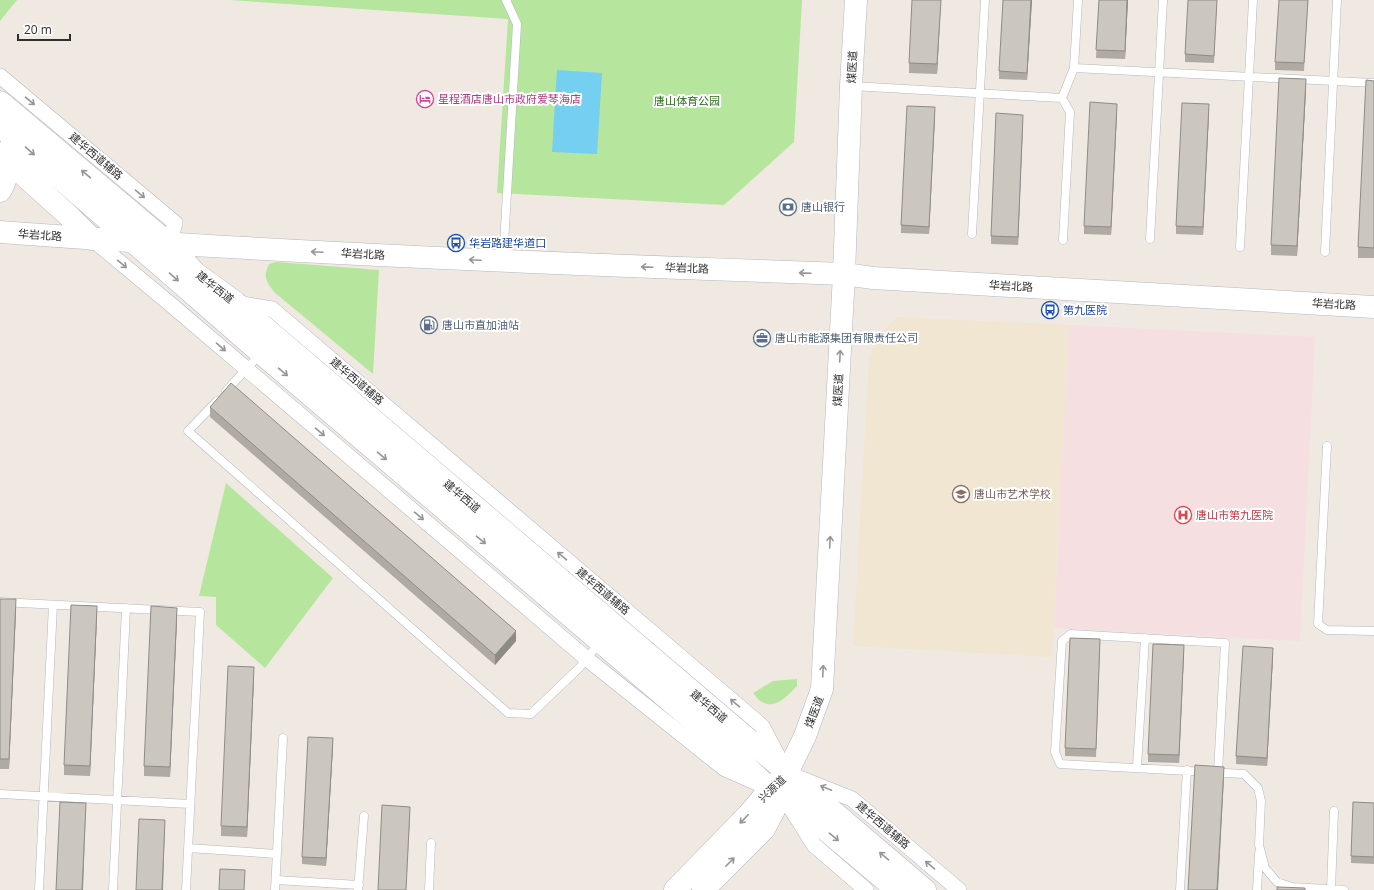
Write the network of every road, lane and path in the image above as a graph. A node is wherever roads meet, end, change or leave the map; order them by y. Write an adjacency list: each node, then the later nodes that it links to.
1 (506, 0): 30 (lane)
2 (856, 0): 14 (main road, 煤医道)
3 (985, 0): 15 (lane)
4 (1078, 0): 8 (lane)
5 (1163, 0): 9 (lane)
6 (1253, 0): 11 (lane)
7 (1337, 0): 12 (lane)
8 (1074, 68): 9 (lane); 16 (lane)
9 (1159, 72): 11 (lane); 24 (lane)
10 (0, 76): 27 (street, 建华西道辅路, one-way to 27)
11 (1249, 76): 12 (lane); 28 (lane)
12 (1333, 81): 13 (lane); 29 (lane)
13 (1374, 83)
14 (851, 86): 15 (lane); 31 (main road, 煤医道)
15 (980, 94): 16 (lane); 22 (lane)
16 (1062, 98): 25 (lane)
17 (0, 102): 27 (main road, 建华西道, one-way to 17)
18 (4, 130): 19 (main road); 26 (main road, 建华西道, one-way to 26)
19 (4, 158): 20 (main road); 23 (main road)
20 (0, 191)
21 (0, 232): 23 (main road, 华岩北路)
22 (972, 234)
23 (92, 239): 26 (main road, 华岩北路); 33 (street, one-way to 33)
24 (1150, 239)
25 (1063, 240)
26 (134, 242): 27 (main road, 华岩北路); 33 (main road, 建华西道, one-way to 33)
27 (169, 244): 30 (main road, 华岩北路, one-way to 27); 46 (main road, 建华西道)
28 (1240, 247)
29 (1325, 252)
30 (503, 261): 31 (main road, 华岩北路, one-way to 30)
31 (844, 274): 32 (main road, 华岩北路); 46 (main road, 煤医道, one-way to 31)
32 (1374, 307)
33 (254, 361): 40 (main road, 建华西道, one-way to 40); 41 (street, one-way to 41); 41 (lane)
34 (1327, 446): 38 (lane)
35 (0, 602): 36 (lane)
36 (53, 605): 37 (lane); 49 (lane)
37 (126, 608): 50 (lane); 51 (lane)
38 (1374, 631)
39 (1145, 638): 43 (lane); 43 (lane); 45 (lane)
40 (600, 641): 41 (lane); 47 (main road, 建华西道)
41 (587, 659): 47 (street)
42 (282, 738): 57 (lane)
43 (1137, 767): 44 (lane)
44 (1187, 770): 45 (lane); 72 (lane)
45 (1218, 772): 55 (lane)
46 (787, 773): 47 (main road, 兴源道); 70 (main road, 建华西道, one-way to 46); 71 (street, 建华西道辅路, one-way to 46)
47 (776, 792): 66 (main road, 兴源道, one-way to 66); 67 (main road, 兴源道, one-way to 47); 68 (street); 69 (main road, 建华西道, one-way to 69)
48 (0, 794): 49 (lane)
49 (44, 796): 50 (lane); 61 (lane)
50 (118, 800): 51 (lane); 62 (lane)
51 (190, 804): 56 (lane)
52 (1334, 811): 60 (lane)
53 (364, 816): 59 (lane)
54 (431, 843): 65 (lane)
55 (1259, 845): 60 (lane); 73 (lane)
56 (188, 848): 57 (lane); 63 (lane)
57 (277, 854): 58 (lane)
58 (276, 880): 59 (lane); 64 (lane)
59 (358, 888)
60 (1331, 889): 74 (lane)
61 (39, 890)
62 (113, 890)
63 (186, 890)
64 (275, 890)
65 (429, 890)
66 (675, 890)
67 (703, 890)
68 (866, 890)
69 (897, 890)
70 (925, 890)
71 (959, 890)
72 (1180, 890)
73 (1257, 890)
74 (1344, 890)

